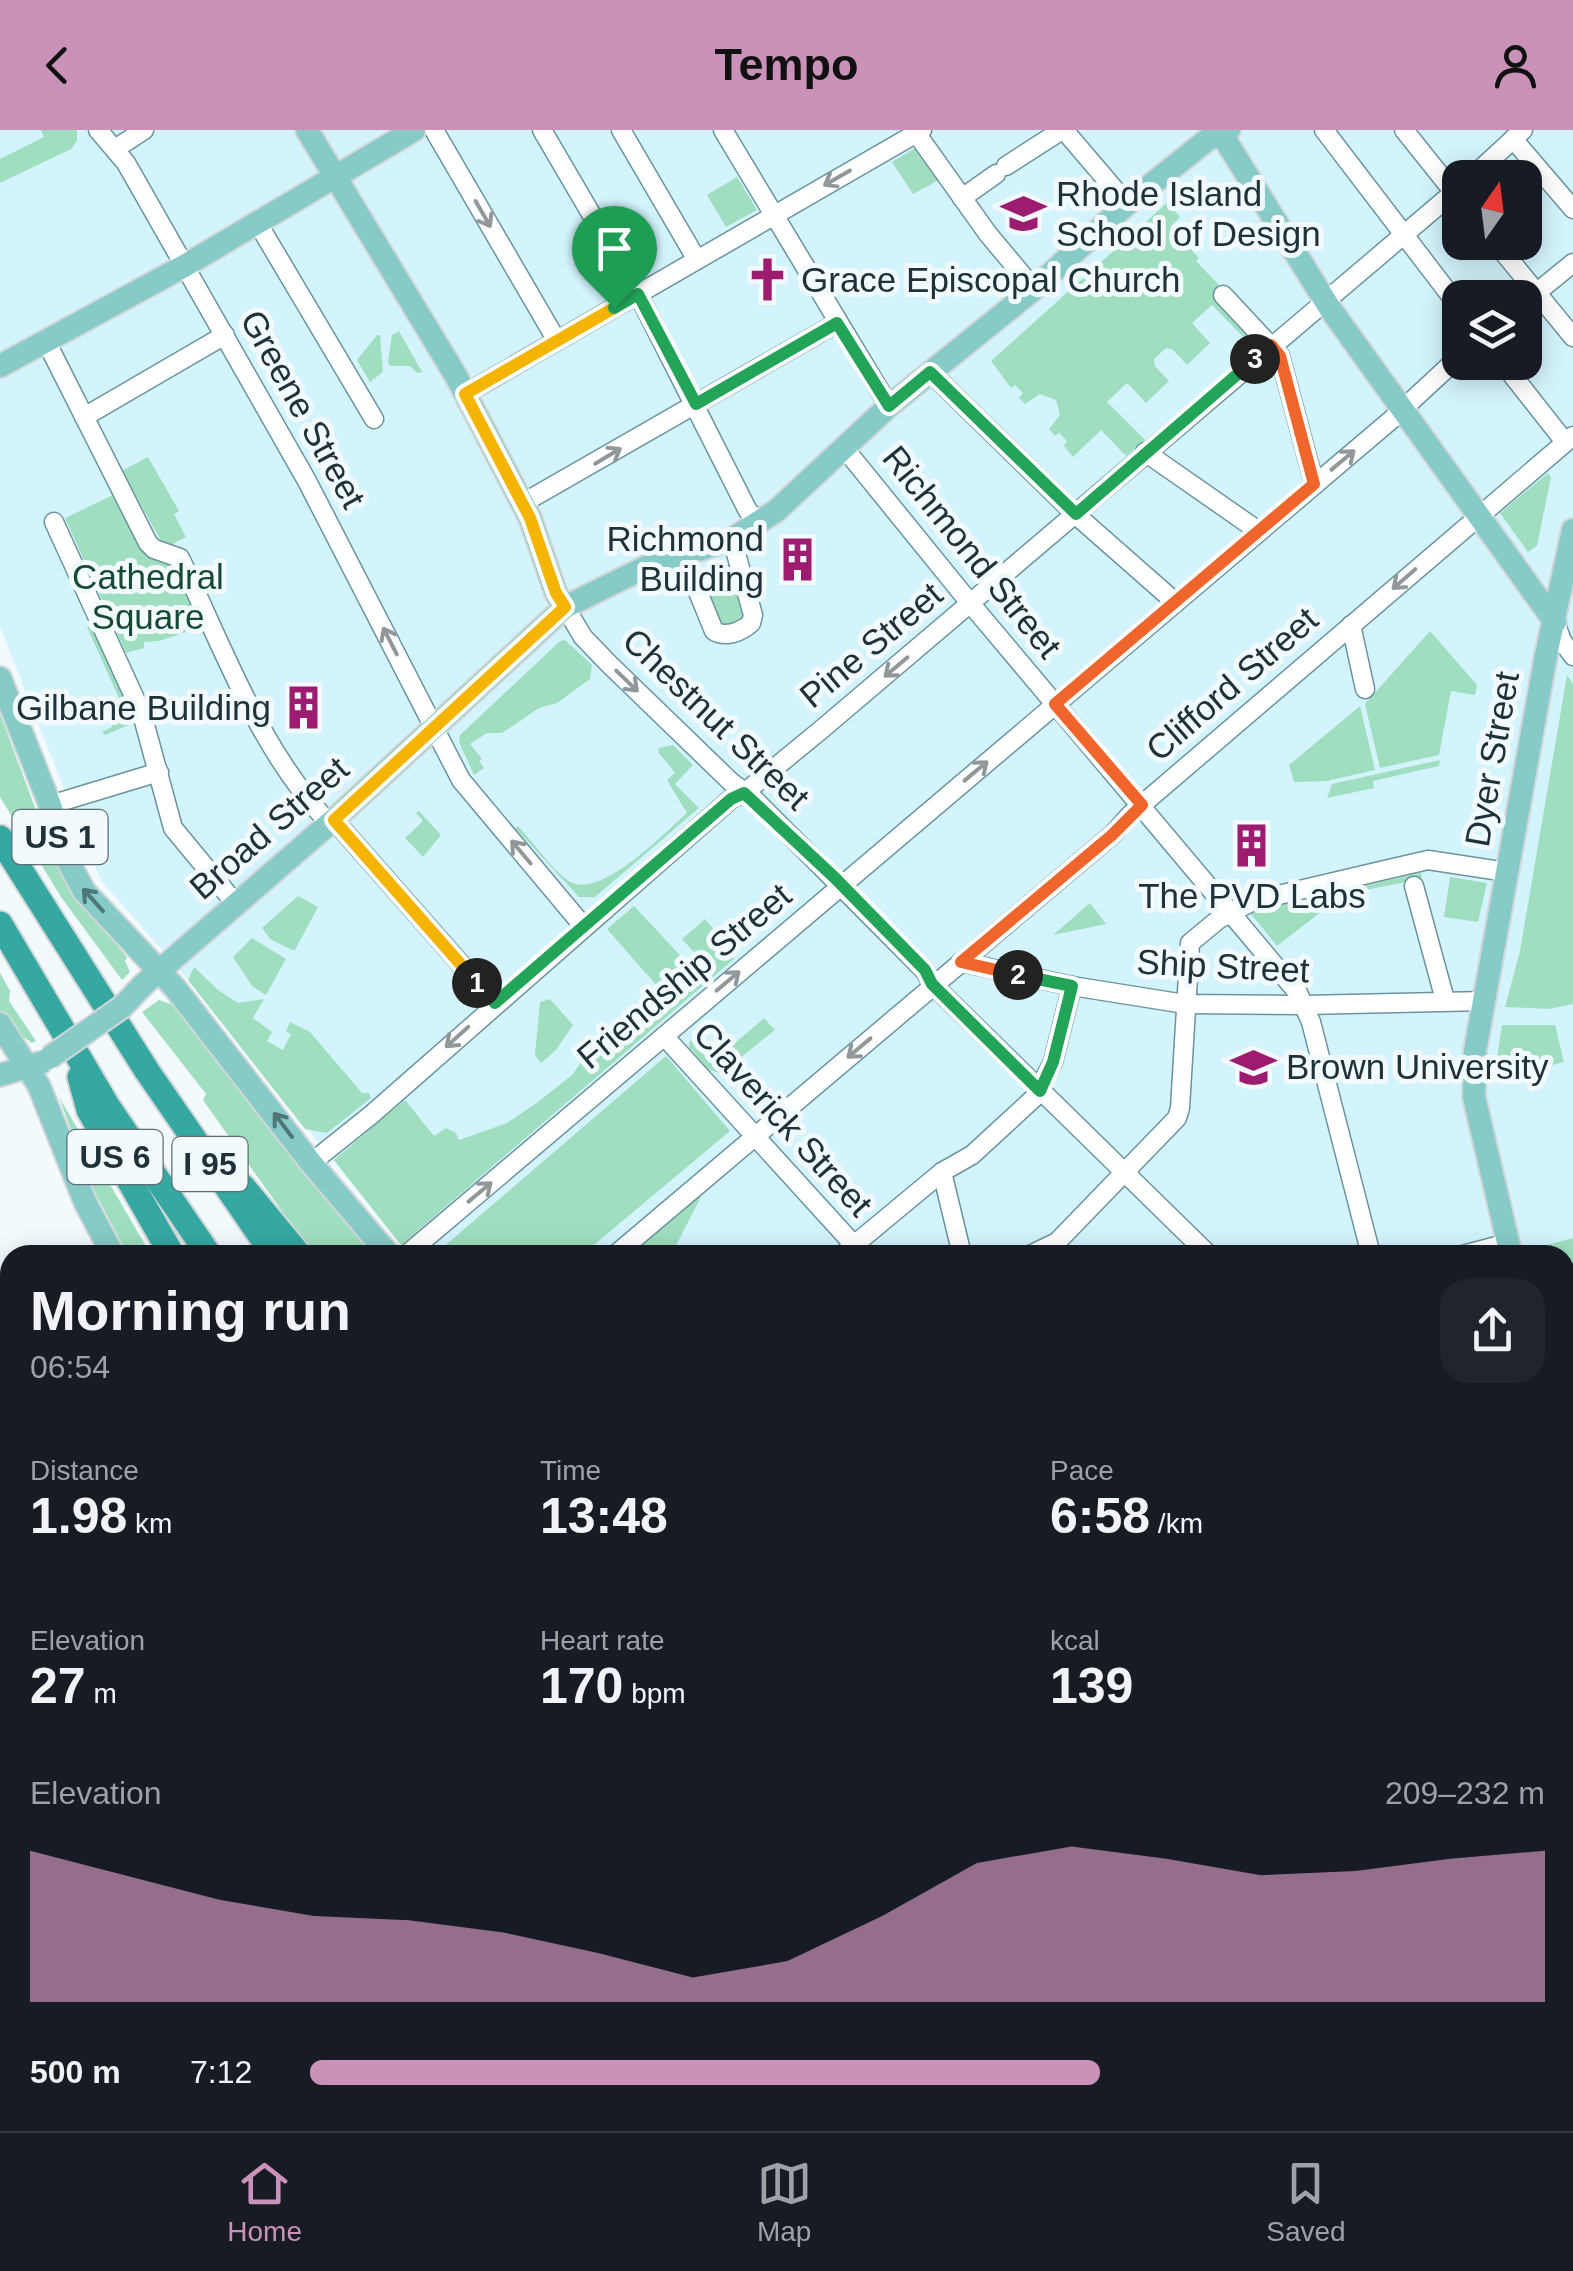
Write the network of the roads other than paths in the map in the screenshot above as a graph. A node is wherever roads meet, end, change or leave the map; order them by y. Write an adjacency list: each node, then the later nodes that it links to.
1 (98, 130): 15 (street, Greene Street)
2 (144, 130): 15 (street)
3 (307, 130): 17 (main road)
4 (414, 130): 17 (main road)
5 (434, 130): 39 (street, one-way to 39)
6 (542, 130): 32 (street)
7 (621, 130): 26 (street)
8 (724, 130): 23 (street)
9 (1324, 130): 25 (street)
10 (1404, 130): 18 (street)
11 (918, 131): 19 (street); 23 (street, one-way to 23)
12 (1066, 131): 19 (street); 20 (street)
13 (1223, 131): 20 (main road, Broad Street); 34 (main road)
14 (1518, 135): 16 (street); 22 (street)
15 (114, 149): 28 (street, Greene Street)
16 (1491, 160)
17 (336, 175): 24 (main road); 46 (main road)
18 (1442, 175)
19 (962, 198): 31 (street)
20 (1127, 204): 31 (main road, Broad Street)
21 (1442, 205): 25 (street, Pine Street)
22 (1573, 208)
23 (774, 214): 26 (street); 36 (street)
24 (258, 222): 28 (main road); 51 (street)
25 (1403, 233): 29 (street); 34 (street, Pine Street)
26 (697, 260): 32 (street)
27 (1573, 263): 30 (street)
28 (186, 266): 37 (street, Greene Street); 40 (main road)
29 (1442, 284)
30 (1542, 288)
31 (1034, 289): 43 (main road, Broad Street)
32 (638, 294): 39 (street); 47 (street)
33 (1223, 295): 41 (street)
34 (1324, 300): 41 (street, Pine Street); 49 (main road)
35 (1542, 307): 38 (street)
36 (837, 323): 47 (street); 48 (street)
37 (225, 334): 50 (street); 74 (street, Greene Street, one-way to 37)
38 (1573, 337)
39 (556, 341): 46 (street)
40 (47, 343): 42 (main road); 50 (street)
41 (1271, 345): 54 (street, Pine Street); 55 (street)
42 (0, 366)
43 (930, 372): 48 (main road, Broad Street); 57 (street)
44 (1442, 373): 49 (street, Friendship Street)
45 (1518, 380): 52 (street)
46 (465, 394): 56 (main road)
47 (696, 404): 56 (street, one-way to 47); 60 (street)
48 (889, 406): 53 (main road, Broad Street)
49 (1401, 412): 55 (street, Friendship Street, one-way to 49); 58 (main road)
50 (84, 416): 79 (street)
51 (374, 418)
52 (1569, 439): 58 (street, Clifford Street)
53 (845, 449): 60 (main road, Broad Street); 66 (street, Richmond Street)
54 (1145, 452): 57 (street, Pine Street); 61 (street)
55 (1314, 484): 61 (street, Friendship Street)
56 (523, 503): 67 (main road)
57 (1076, 514): 65 (street); 66 (street, Pine Street)
58 (1478, 516): 68 (main road); 69 (street, Clifford Street, one-way to 69)
59 (54, 522): 75 (street)
60 (760, 522): 63 (main road, Broad Street)
61 (1257, 530): 65 (street, Friendship Street)
62 (1573, 530): 68 (main road, Dyer Street)
63 (732, 539): 64 (main road, Broad Street); 64 (street)
64 (683, 556): 67 (main road, Broad Street)
65 (1175, 602): 73 (street, Friendship Street)
66 (970, 603): 73 (street, Richmond Street); 76 (street, Pine Street, one-way to 76)
67 (565, 607): 74 (main road, Broad Street); 76 (street, Chestnut Street, one-way to 76)
68 (1555, 622): 70 (street); 81 (main road, Dyer Street)
69 (1351, 625): 72 (street); 78 (street, Clifford Street)
70 (1573, 656)
71 (0, 678): 77 (main road, US 1)
72 (1365, 690)
73 (1055, 704): 78 (street, Richmond Street); 82 (street, Friendship Street, one-way to 73)
74 (435, 728): 79 (main road, Broad Street); 87 (street, one-way to 74)
75 (159, 772): 77 (street); 84 (street)
76 (744, 793): 82 (street, Chestnut Street); 87 (street, Pine Street)
77 (50, 805): 89 (main road, US 1, one-way to 77)
78 (1142, 805): 85 (street, Richmond Street); 88 (street, Clifford Street)
79 (332, 822): 84 (main road, Broad Street); 94 (street)
80 (0, 838): 100 (highway, I 95)
81 (1507, 872): 85 (street); 93 (main road, Dyer Street)
82 (842, 886): 90 (street, Chestnut Street); 98 (street, Friendship Street, one-way to 82)
83 (1414, 886): 92 (street)
84 (235, 903): 89 (main road, Broad Street)
85 (1230, 913): 95 (street); 96 (street, Richmond Street)
86 (0, 924): 99 (highway, I 95)
87 (584, 927): 94 (street, Pine Street)
88 (961, 962): 90 (street, Clifford Street); 91 (street, Ship Street)
89 (151, 979): 99 (main road, Broad Street, bridge); 104 (main road, one-way to 89)
90 (932, 984): 102 (street, Chestnut Street); 103 (street, Clifford Street, one-way to 103)
91 (1072, 986): 95 (street, Ship Street); 102 (street)
92 (1445, 1000): 93 (street, Ship Street); 96 (street, Ship Street)
93 (1484, 1000): 121 (main road, Dyer Street)
94 (495, 1003): 104 (street, Pine Street, one-way to 104)
95 (1185, 1004): 96 (street, Ship Street); 106 (street)
96 (1305, 1005): 120 (street, Richmond Street)
97 (0, 1024): 99 (main road)
98 (664, 1036): 103 (street, Claverick Street); 113 (street, Friendship Street, one-way to 98)
99 (51, 1059): 101 (main road, Broad Street); 107 (main road); 108 (highway, US 6); 109 (highway, I 95)
100 (147, 1071): 110 (highway, I 95); 111 (highway)
101 (0, 1074)
102 (1040, 1091): 105 (street); 106 (street, Chestnut Street)
103 (754, 1136): 114 (street, Clifford Street); 115 (street, Claverick Street)
104 (311, 1163): 112 (main road)
105 (942, 1172): 116 (street); 117 (street)
106 (1124, 1174): 118 (street); 119 (street, Chestnut Street)
107 (109, 1245)
108 (166, 1245)
109 (201, 1245)
110 (267, 1245)
111 (292, 1245)
112 (381, 1245)
113 (418, 1245)
114 (627, 1245)
115 (844, 1245)
116 (854, 1245)
117 (960, 1245)
118 (1052, 1245)
119 (1199, 1245)
120 (1369, 1245)
121 (1509, 1245)

